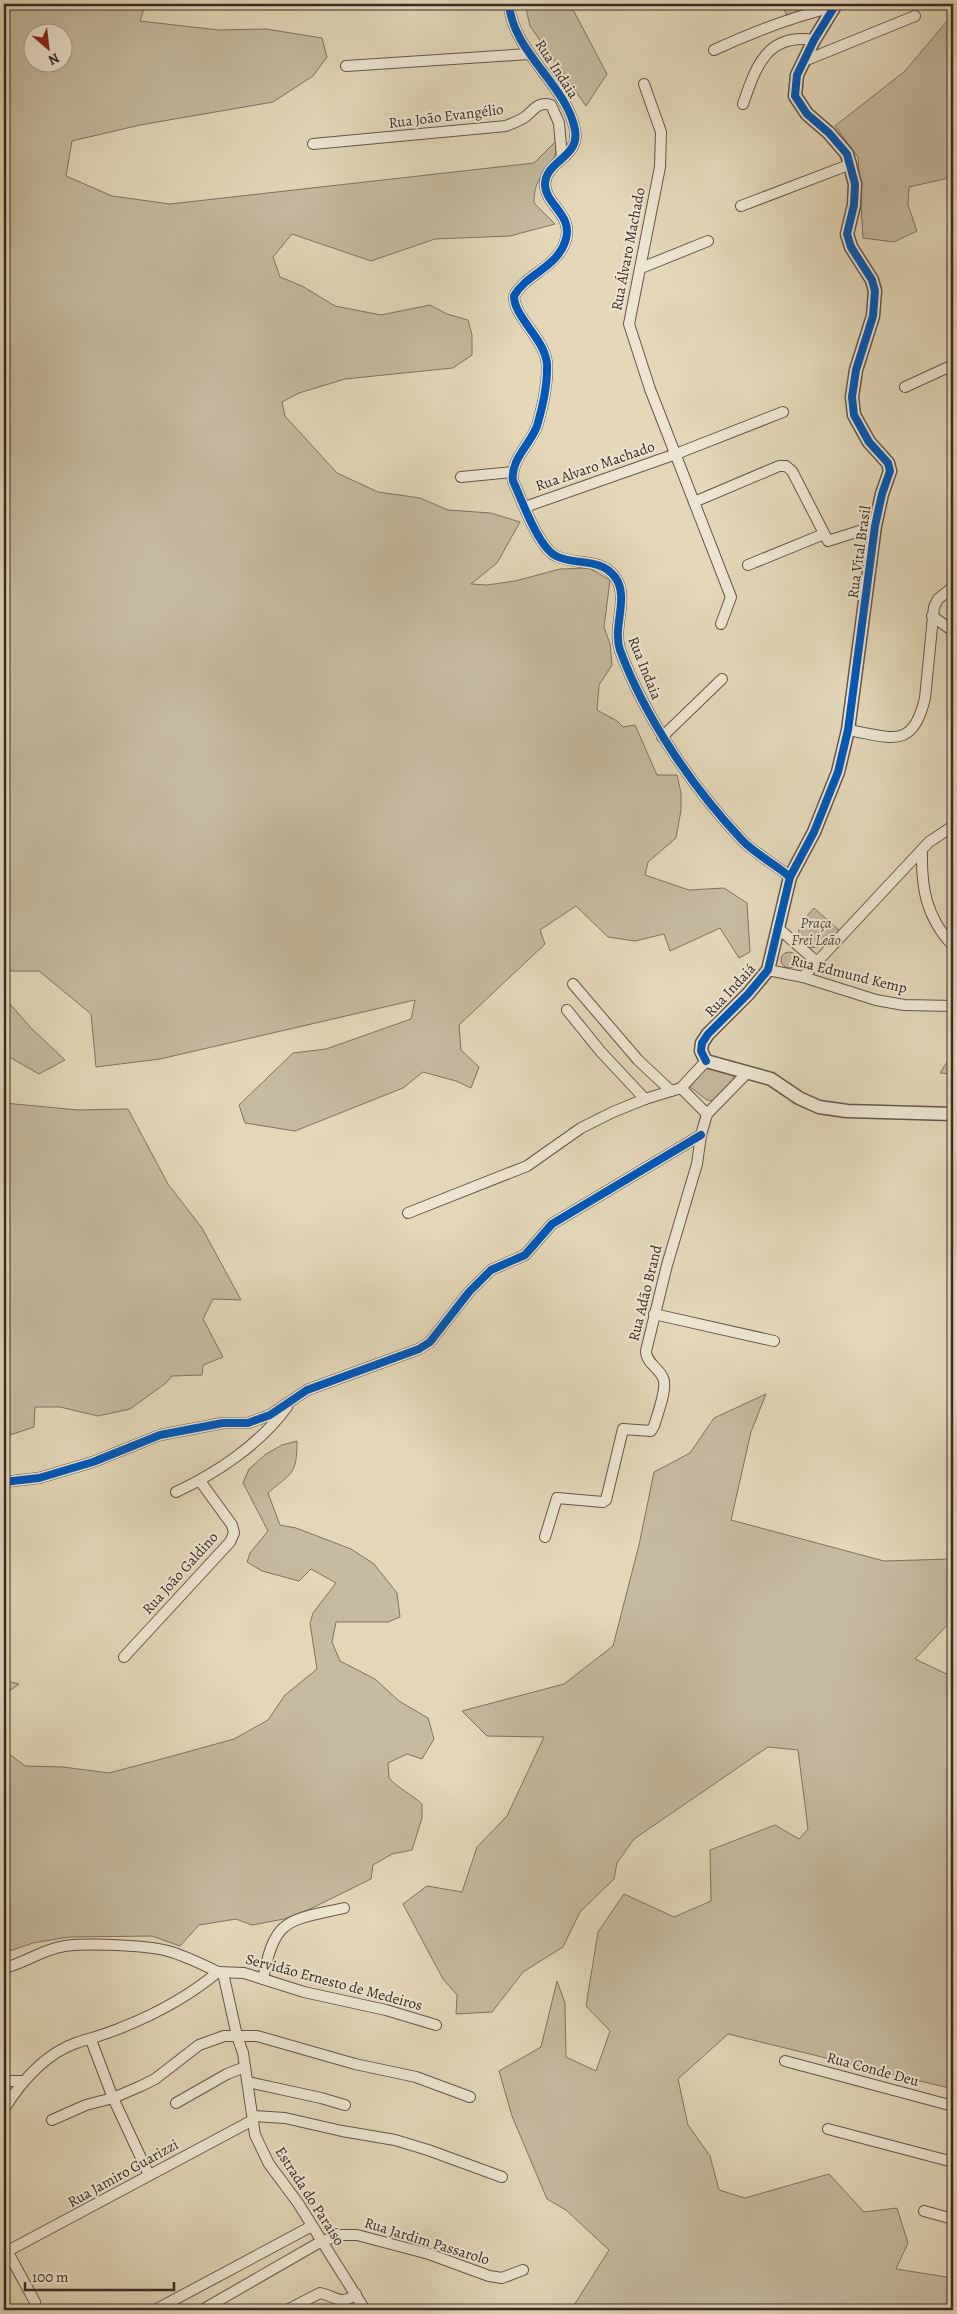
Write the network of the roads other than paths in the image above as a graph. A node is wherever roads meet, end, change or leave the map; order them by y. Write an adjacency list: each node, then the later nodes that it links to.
1 (509, 4): 6 (street, Rua Indaia)
2 (835, 5): 4 (street, Rua Vital Brasil); 5 (street)
3 (915, 16): 7 (street)
4 (814, 40): 7 (street, Rua Vital Brasil); 10 (street)
5 (714, 50)
6 (529, 54): 8 (street); 12 (street, Rua Indaia)
7 (804, 61): 13 (street, Rua Vital Brasil)
8 (346, 66)
9 (644, 84): 16 (street, Rua Álvaro Machado)
10 (743, 104)
11 (312, 144): 12 (street, Rua João Evangélio)
12 (562, 158): 21 (street, Rua Indaia)
13 (851, 164): 14 (street); 25 (street, Rua Vital Brasil)
14 (741, 206)
15 (708, 241): 16 (street)
16 (641, 268): 20 (street, Rua Álvaro Machado)
17 (953, 365): 18 (street)
18 (905, 387)
19 (784, 412): 20 (street, Rua Alvaro Machado)
20 (676, 454): 23 (street, Rua Álvaro Machado); 24 (street, Rua Alvaro Machado)
21 (512, 472): 22 (street); 24 (street, Rua Indaia)
22 (461, 477)
23 (694, 502): 26 (street); 30 (street, Rua Álvaro Machado)
24 (525, 506): 34 (street, Rua Indaia)
25 (875, 526): 26 (street); 33 (street, Rua Vital Brasil)
26 (826, 537): 27 (street)
27 (748, 565)
28 (953, 587): 29 (street)
29 (932, 616): 31 (street); 33 (street)
30 (721, 624)
31 (953, 631)
32 (722, 679): 34 (street)
33 (848, 730): 37 (street, Rua Vital Brasil)
34 (662, 737): 37 (street, Rua Indaia)
35 (953, 826): 36 (street)
36 (922, 850): 39 (street); 40 (street)
37 (790, 877): 38 (street, Rua Indaiá)
38 (778, 928): 40 (street); 41 (street, Rua Indaiá)
39 (953, 946)
40 (817, 962): 42 (street)
41 (768, 970): 42 (street, Rua Edmund Kemp); 46 (street, Rua Indaiá)
42 (804, 977): 44 (street, Rua Edmund Kemp)
43 (573, 984): 48 (street)
44 (953, 1006)
45 (567, 1010): 49 (street)
46 (706, 1061): 47 (street); 48 (street)
47 (747, 1072): 50 (street); 51 (street)
48 (676, 1090): 49 (street); 50 (street)
49 (645, 1099): 53 (street)
50 (707, 1114): 52 (street, Rua Adão Brand)
51 (953, 1114)
52 (701, 1135): 54 (street, Rua Adão Brand); 56 (street)
53 (408, 1213)
54 (654, 1314): 55 (street); 60 (street, Rua Adão Brand)
55 (774, 1341)
56 (293, 1400): 57 (street); 58 (street)
57 (200, 1481): 59 (street); 61 (street, Rua João Galdino)
58 (4, 1482)
59 (176, 1492)
60 (545, 1537)
61 (124, 1657)
62 (344, 1908): 65 (street)
63 (4, 1968): 64 (street)
64 (221, 1973): 65 (street, Servidão Ernesto de Medeiros); 67 (street, Estrada do Paraíso); 68 (street)
65 (263, 1979): 66 (street, Servidão Ernesto de Medeiros)
66 (436, 2025)
67 (237, 2036): 70 (street, Estrada do Paraíso); 74 (street); 75 (street)
68 (91, 2040): 72 (street); 75 (street)
69 (785, 2061): 78 (street, Rua Conde Deu)
70 (245, 2067): 73 (street, Estrada do Paraíso); 76 (street)
71 (4, 2081): 72 (street)
72 (23, 2081): 79 (street)
73 (248, 2082): 77 (street); 80 (street, Estrada do Paraíso)
74 (470, 2097)
75 (113, 2098): 81 (street); 84 (street)
76 (176, 2103)
77 (345, 2105)
78 (953, 2106)
79 (4, 2109)
80 (253, 2118): 84 (street, Rua Jamiro Guarizzi); 85 (street); 88 (street, Estrada do Paraíso)
81 (52, 2120)
82 (828, 2129): 83 (street)
83 (953, 2162)
84 (149, 2175): 90 (street, Rua Jamiro Guarizzi)
85 (502, 2177)
86 (924, 2212): 87 (street)
87 (953, 2219)
88 (312, 2226): 89 (street, Estrada do Paraíso); 94 (street)
89 (322, 2241): 91 (street, Rua Jardim Passarolo); 92 (street, Estrada do Paraíso); 95 (street, Rua Jardim Passarolo)
90 (5, 2250): 93 (street)
91 (523, 2270)
92 (356, 2294): 96 (street); 97 (street, Estrada do Paraíso)
93 (36, 2302)
94 (155, 2310)
95 (202, 2310)
96 (287, 2310)
97 (365, 2310)

